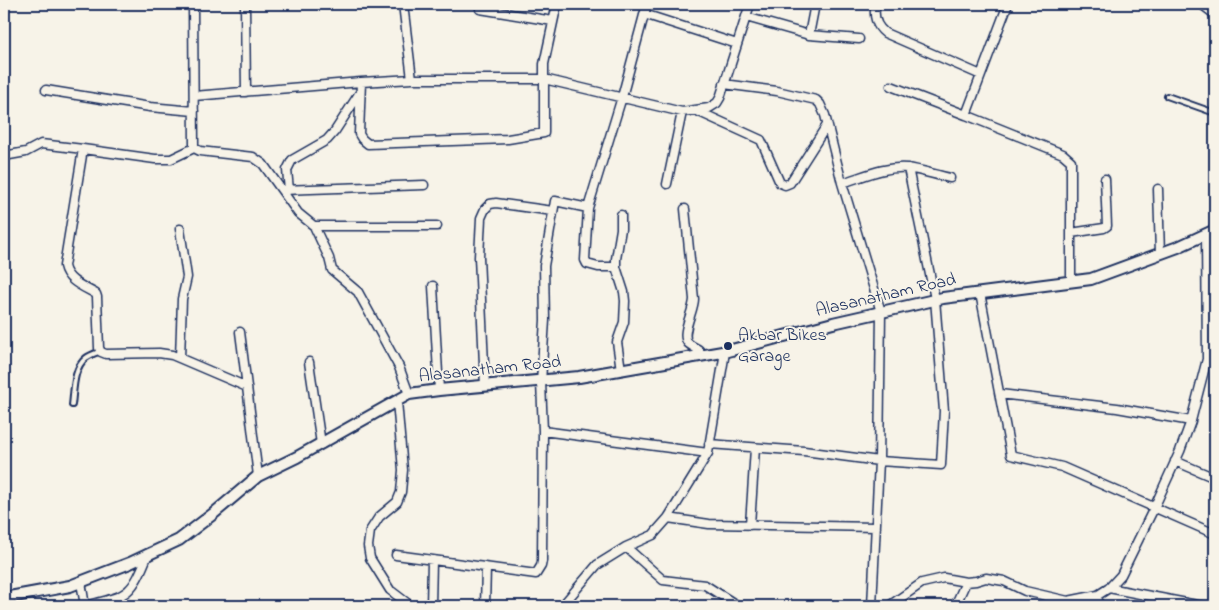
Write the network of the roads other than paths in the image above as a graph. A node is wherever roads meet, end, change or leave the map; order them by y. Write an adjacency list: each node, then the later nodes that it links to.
1 (193, 4): 28 (street)
2 (245, 4): 27 (street)
3 (404, 4): 20 (street)
4 (558, 4): 15 (street)
5 (647, 4): 12 (street)
6 (750, 4): 14 (street)
7 (815, 4): 16 (street)
8 (876, 4): 19 (street)
9 (1008, 4): 19 (street)
10 (1202, 4): 13 (street)
11 (480, 9): 15 (street)
12 (644, 14): 18 (street); 30 (street)
13 (1215, 14)
14 (746, 17): 16 (street); 18 (street)
15 (553, 21): 21 (street)
16 (809, 35): 17 (street)
17 (859, 39)
18 (737, 44): 23 (street)
19 (982, 75): 35 (street)
20 (412, 79): 21 (street); 22 (street)
21 (544, 79): 26 (street); 30 (street)
22 (361, 82): 26 (street); 27 (street)
23 (724, 84): 32 (street); 36 (street)
24 (892, 86): 35 (street)
25 (46, 90): 31 (street)
26 (361, 91): 47 (street)
27 (246, 92): 28 (street)
28 (194, 96): 31 (street)
29 (1167, 96): 34 (lane)
30 (622, 97): 33 (street); 48 (street)
31 (194, 110): 37 (street)
32 (695, 110): 33 (street); 36 (street)
33 (682, 112): 44 (street)
34 (1215, 113)
35 (966, 115): 55 (street)
36 (828, 125): 43 (street)
37 (194, 148): 38 (street); 47 (street)
38 (83, 149): 39 (street); 65 (street)
39 (4, 156)
40 (908, 168): 41 (street); 43 (street); 62 (street)
41 (950, 178)
42 (1106, 179): 55 (street)
43 (842, 183): 63 (street)
44 (667, 184)
45 (424, 185): 47 (street)
46 (1158, 188): 57 (street)
47 (286, 190): 52 (street)
48 (588, 208): 50 (street); 58 (street)
49 (684, 209): 67 (street)
50 (554, 212): 72 (street); 73 (street)
51 (621, 216): 58 (street)
52 (314, 226): 53 (street); 76 (street)
53 (437, 226)
54 (180, 229): 68 (street)
55 (1071, 233): 59 (street)
56 (1211, 233): 57 (main road, Alasanatham Road); 69 (street)
57 (1160, 254): 59 (main road, Alasanatham Road)
58 (616, 267): 71 (street)
59 (1071, 281): 61 (main road, Alasanatham Road)
60 (433, 286): 75 (street)
61 (980, 293): 62 (main road, Alasanatham Road); 77 (street)
62 (935, 299): 63 (main road, Alasanatham Road); 85 (street)
63 (880, 312): 66 (main road, Alasanatham Road); 85 (street)
64 (240, 332): 74 (street)
65 (101, 351): 68 (street); 79 (lane)
66 (725, 352): 67 (main road, Alasanatham Road); 84 (street)
67 (701, 356): 71 (main road, Alasanatham Road)
68 (180, 358): 74 (street)
69 (1211, 360): 80 (street)
70 (309, 362): 82 (street)
71 (621, 370): 72 (main road, Alasanatham Road)
72 (541, 382): 73 (main road, Alasanatham Road); 81 (street)
73 (485, 386): 75 (main road, Alasanatham Road)
74 (247, 387): 87 (street)
75 (439, 390): 76 (main road, Alasanatham Road)
76 (409, 394): 78 (main road)
77 (1000, 394): 80 (street); 89 (street)
78 (397, 401): 82 (main road); 107 (street)
79 (72, 405)
80 (1191, 421): 86 (street)
81 (543, 431): 84 (street); 98 (street)
82 (321, 444): 87 (main road)
83 (755, 448): 84 (street); 85 (street); 91 (street)
84 (708, 449): 90 (street)
85 (879, 461): 92 (street)
86 (1176, 461): 88 (street); 89 (street)
87 (258, 476): 95 (main road)
88 (1215, 478)
89 (1154, 508): 93 (street); 101 (street)
90 (668, 518): 91 (street); 94 (street)
91 (750, 525): 92 (street)
92 (876, 527): 112 (street)
93 (1215, 534)
94 (626, 546): 110 (street); 111 (street)
95 (148, 554): 99 (main road); 106 (street)
96 (396, 555): 97 (street)
97 (432, 561): 98 (street); 108 (street)
98 (486, 568): 109 (street)
99 (81, 582): 103 (main road); 106 (street)
100 (966, 582): 104 (street); 113 (street); 114 (street)
101 (1109, 588): 102 (street); 105 (street)
102 (1098, 595): 104 (street); 115 (street)
103 (4, 598)
104 (1056, 602)
105 (1171, 604): 116 (street)
106 (85, 606)
107 (411, 606)
108 (431, 606)
109 (485, 606)
110 (562, 606)
111 (738, 606)
112 (872, 606)
113 (889, 606)
114 (956, 606)
115 (1098, 606)
116 (1202, 606)

